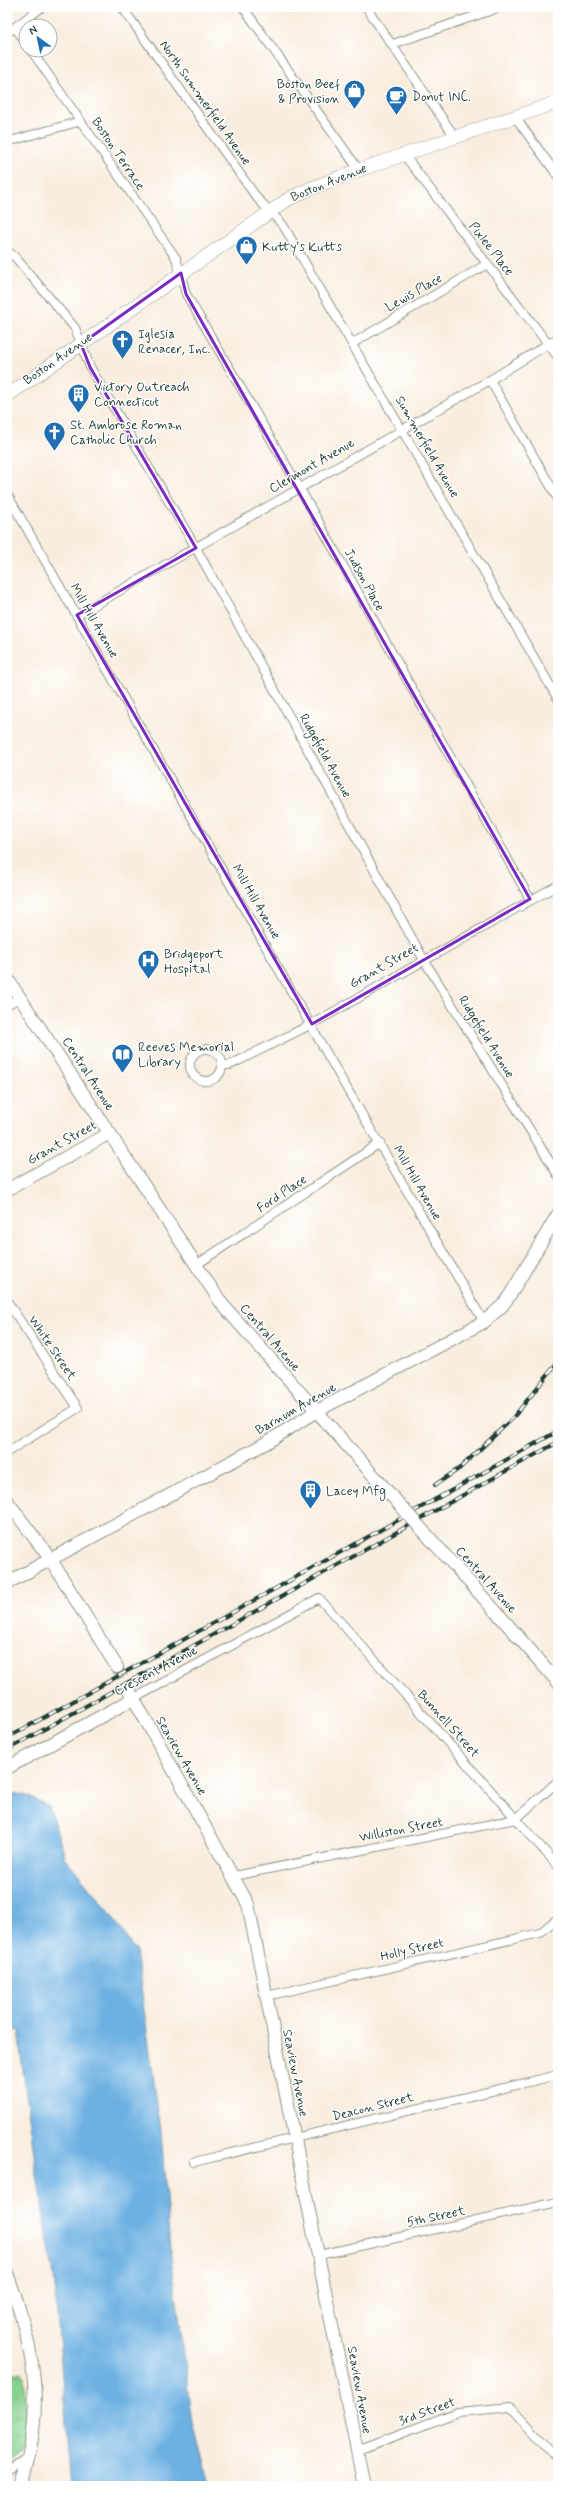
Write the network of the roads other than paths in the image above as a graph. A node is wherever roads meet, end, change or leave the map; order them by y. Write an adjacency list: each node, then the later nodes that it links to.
1 (42, 7): 6 (street)
2 (122, 7): 19 (street, North Summerfield Avenue)
3 (243, 7): 17 (street)
4 (366, 7): 9 (street)
5 (501, 7): 9 (street)
6 (15, 27): 7 (street); 8 (street)
7 (18, 31)
8 (7, 33)
9 (393, 44): 14 (street)
10 (37, 58): 13 (street, Boston Terrace)
11 (558, 102): 12 (main road, Boston Avenue)
12 (515, 117): 14 (main road, Boston Avenue); 18 (street)
13 (81, 121): 15 (street); 22 (street, Boston Terrace)
14 (455, 137): 16 (main road, Boston Avenue)
15 (7, 142)
16 (405, 156): 17 (main road, Boston Avenue); 21 (street, Pixlee Place)
17 (359, 170): 19 (main road, Boston Avenue)
18 (558, 176)
19 (270, 210): 22 (main road, Boston Avenue); 24 (street, Summerfield Avenue)
20 (7, 251): 25 (street, Ridgefield Avenue)
21 (487, 264): 24 (street, Lewis Place); 26 (street, Pixlee Place)
22 (181, 273): 25 (main road, Boston Avenue); 31 (street, Judson Place)
23 (558, 338): 26 (street, Clermont Avenue)
24 (353, 343): 30 (street, Summerfield Avenue)
25 (81, 344): 29 (main road, Boston Avenue); 34 (street, Ridgefield Avenue)
26 (549, 344): 27 (street, Pixlee Place); 28 (street, Clermont Avenue)
27 (558, 356)
28 (490, 380): 30 (street, Clermont Avenue); 33 (street)
29 (7, 396)
30 (402, 428): 31 (street, Clermont Avenue); 36 (street, Summerfield Avenue)
31 (298, 487): 34 (street, Clermont Avenue); 38 (street, Judson Place)
32 (7, 494): 35 (street, Mill Hill Avenue)
33 (558, 499)
34 (196, 548): 35 (street, Clermont Avenue); 39 (street, Ridgefield Avenue)
35 (77, 615): 43 (street, Mill Hill Avenue)
36 (558, 699)
37 (558, 885): 38 (street, Grant Street)
38 (530, 899): 39 (street, Grant Street)
39 (424, 960): 43 (street, Grant Street); 47 (street, Ridgefield Avenue)
40 (7, 978): 41 (main road, Central Avenue)
41 (20, 997): 42 (street); 45 (main road, Central Avenue)
42 (7, 1005)
43 (312, 1024): 44 (street, Grant Street); 46 (street, Mill Hill Avenue)
44 (222, 1065)
45 (110, 1133): 48 (main road, Grant Street); 50 (main road, Central Avenue)
46 (380, 1143): 50 (street, Ford Place); 52 (street, Mill Hill Avenue)
47 (558, 1175)
48 (7, 1190)
49 (558, 1214): 52 (main road, Barnum Avenue)
50 (196, 1265): 53 (main road, Central Avenue)
51 (7, 1301): 54 (street, White Street)
52 (484, 1322): 53 (main road, Barnum Avenue)
53 (315, 1412): 56 (main road, Barnum Avenue); 60 (main road, Central Avenue, bridge)
54 (7, 1452)
55 (7, 1501): 56 (main road)
56 (51, 1560): 57 (main road, Barnum Avenue); 59 (main road)
57 (7, 1583)
58 (319, 1598): 61 (street, Crescent Avenue); 64 (street, Bunnell Street)
59 (117, 1667)
60 (558, 1682)
61 (131, 1695): 62 (main road, Crescent Avenue); 66 (main road, Seaview Avenue)
62 (7, 1768)
63 (558, 1781): 64 (street)
64 (516, 1819): 65 (street, Bunnell Street); 66 (street, Williston Street)
65 (558, 1866)
66 (234, 1876): 68 (main road, Seaview Avenue)
67 (558, 1918): 68 (street, Holly Street)
68 (267, 1996): 70 (main road, Seaview Avenue)
69 (558, 2075): 70 (street, Deacon Street)
70 (293, 2139): 71 (street, Deacon Street); 73 (main road, Seaview Avenue)
71 (194, 2162)
72 (558, 2202): 73 (street, 5th Street)
73 (319, 2255): 75 (main road, Seaview Avenue)
74 (7, 2273): 76 (main road)
75 (356, 2451): 77 (street, 3rd Street); 80 (main road, Seaview Avenue)
76 (30, 2456): 78 (street); 79 (main road)
77 (558, 2459)
78 (7, 2472)
79 (20, 2486)
80 (364, 2486)

